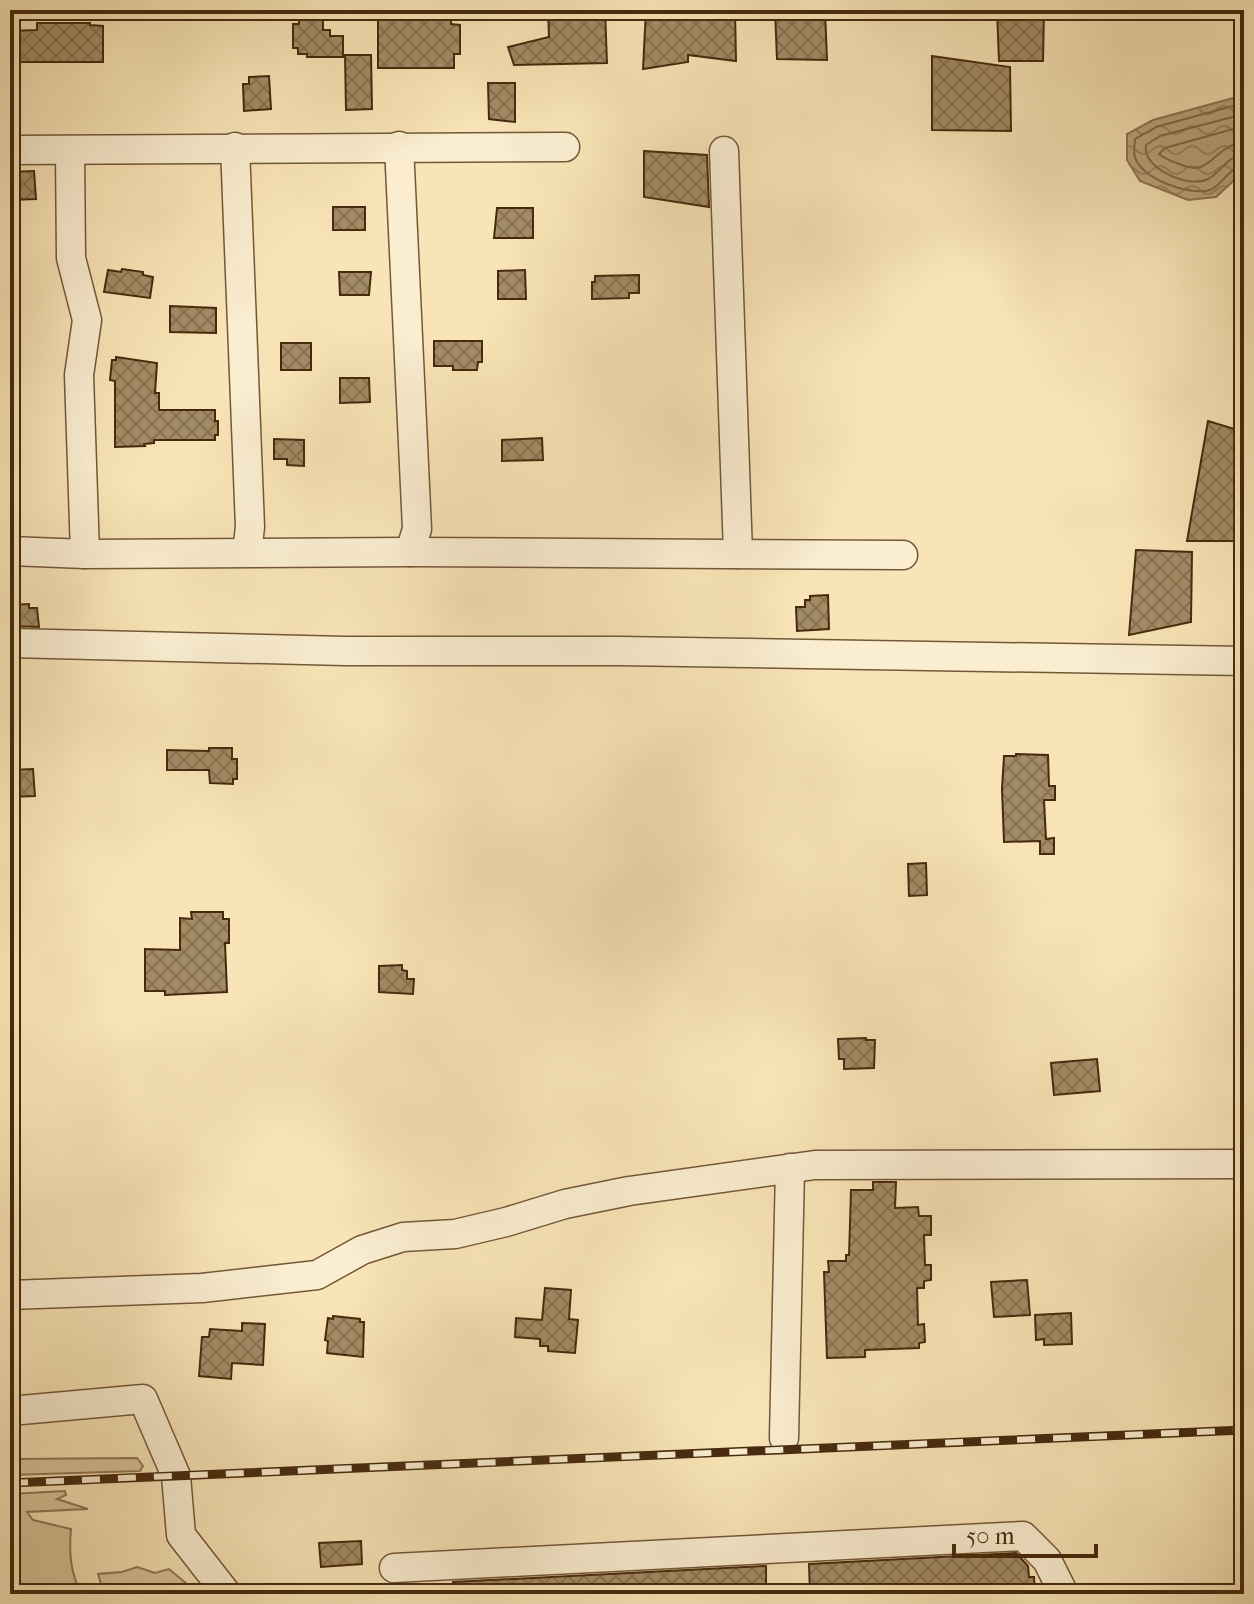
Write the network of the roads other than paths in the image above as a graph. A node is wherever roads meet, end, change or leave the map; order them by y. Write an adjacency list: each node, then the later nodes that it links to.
1 (399, 146): 2 (street); 3 (street); 9 (street)
2 (235, 147): 5 (street); 8 (street)
3 (565, 147)
4 (10, 150): 5 (street)
5 (70, 151): 10 (street)
6 (724, 151): 11 (street)
7 (10, 551): 10 (street)
8 (247, 552): 9 (street); 10 (street)
9 (410, 552): 11 (street)
10 (85, 554)
11 (738, 554): 12 (street)
12 (903, 555)
13 (10, 643): 14 (street)
14 (1244, 661)
15 (1244, 1164): 16 (street)
16 (790, 1168): 17 (street); 19 (street)
17 (10, 1295)
18 (10, 1411): 21 (street)
19 (784, 1438)
20 (394, 1568): 22 (street)
21 (227, 1594)
22 (1064, 1594)

